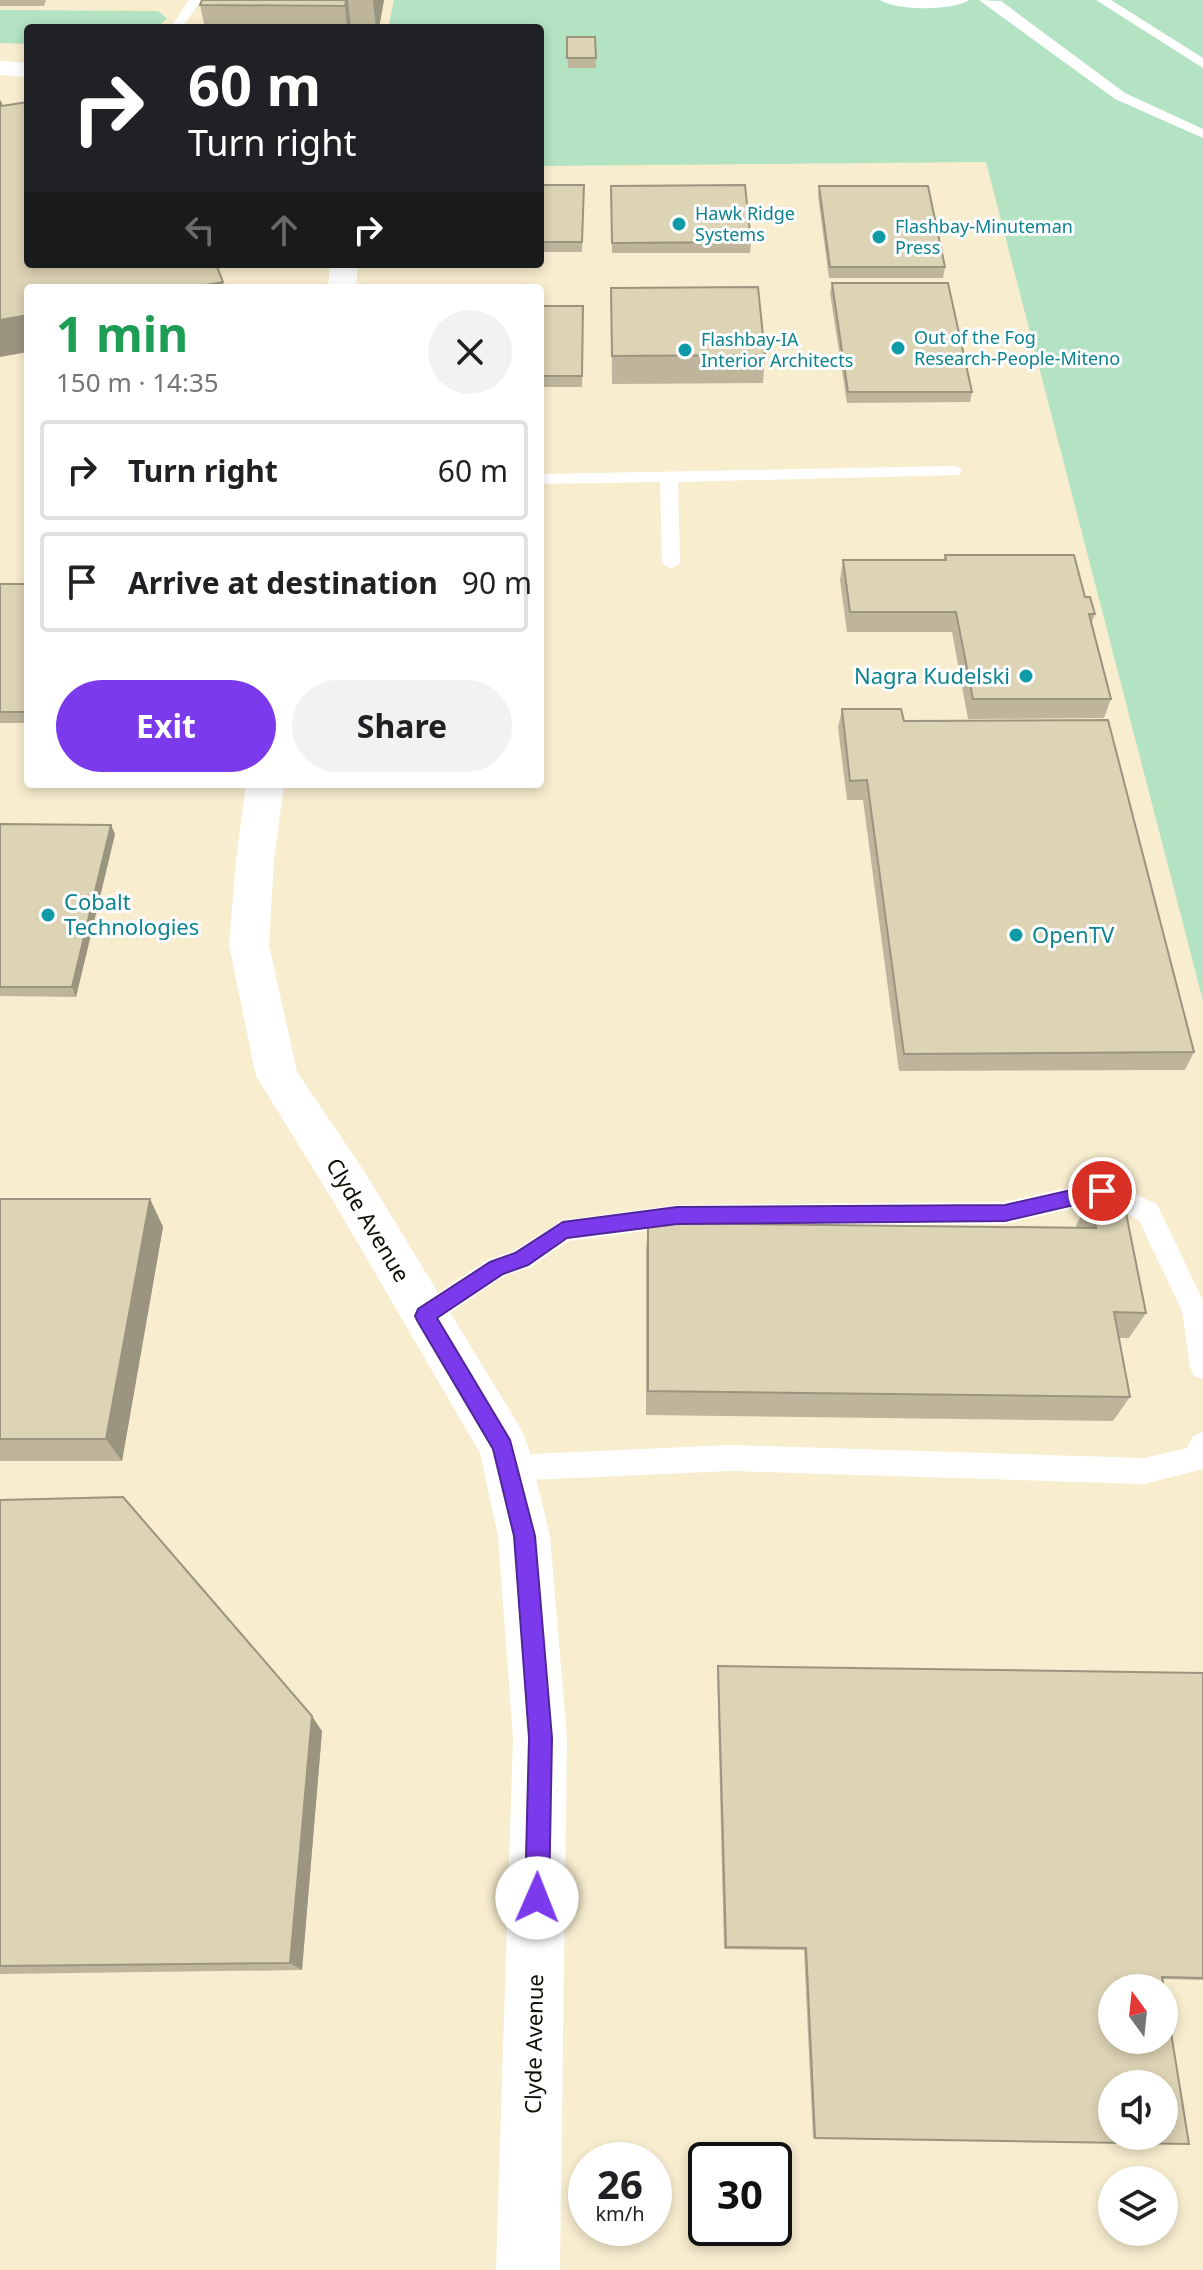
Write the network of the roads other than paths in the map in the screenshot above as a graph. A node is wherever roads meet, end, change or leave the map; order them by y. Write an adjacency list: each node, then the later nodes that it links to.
1 (195, 0): 6 (lane)
2 (886, 0): 3 (lane)
3 (963, 0)
4 (985, 0): 10 (lane)
5 (1102, 0): 7 (lane)
6 (179, 24)
7 (1203, 64)
8 (0, 68): 9 (street)
9 (24, 70)
10 (1203, 134)
11 (953, 471): 12 (lane)
12 (669, 476): 13 (lane); 14 (lane)
13 (544, 479)
14 (671, 563)
15 (264, 788): 16 (street, Clyde Avenue)
16 (425, 1316): 17 (lane); 19 (street, Clyde Avenue)
17 (1203, 1367)
18 (1203, 1445): 19 (lane)
19 (508, 1468): 20 (street, Clyde Avenue)
20 (528, 2270)

